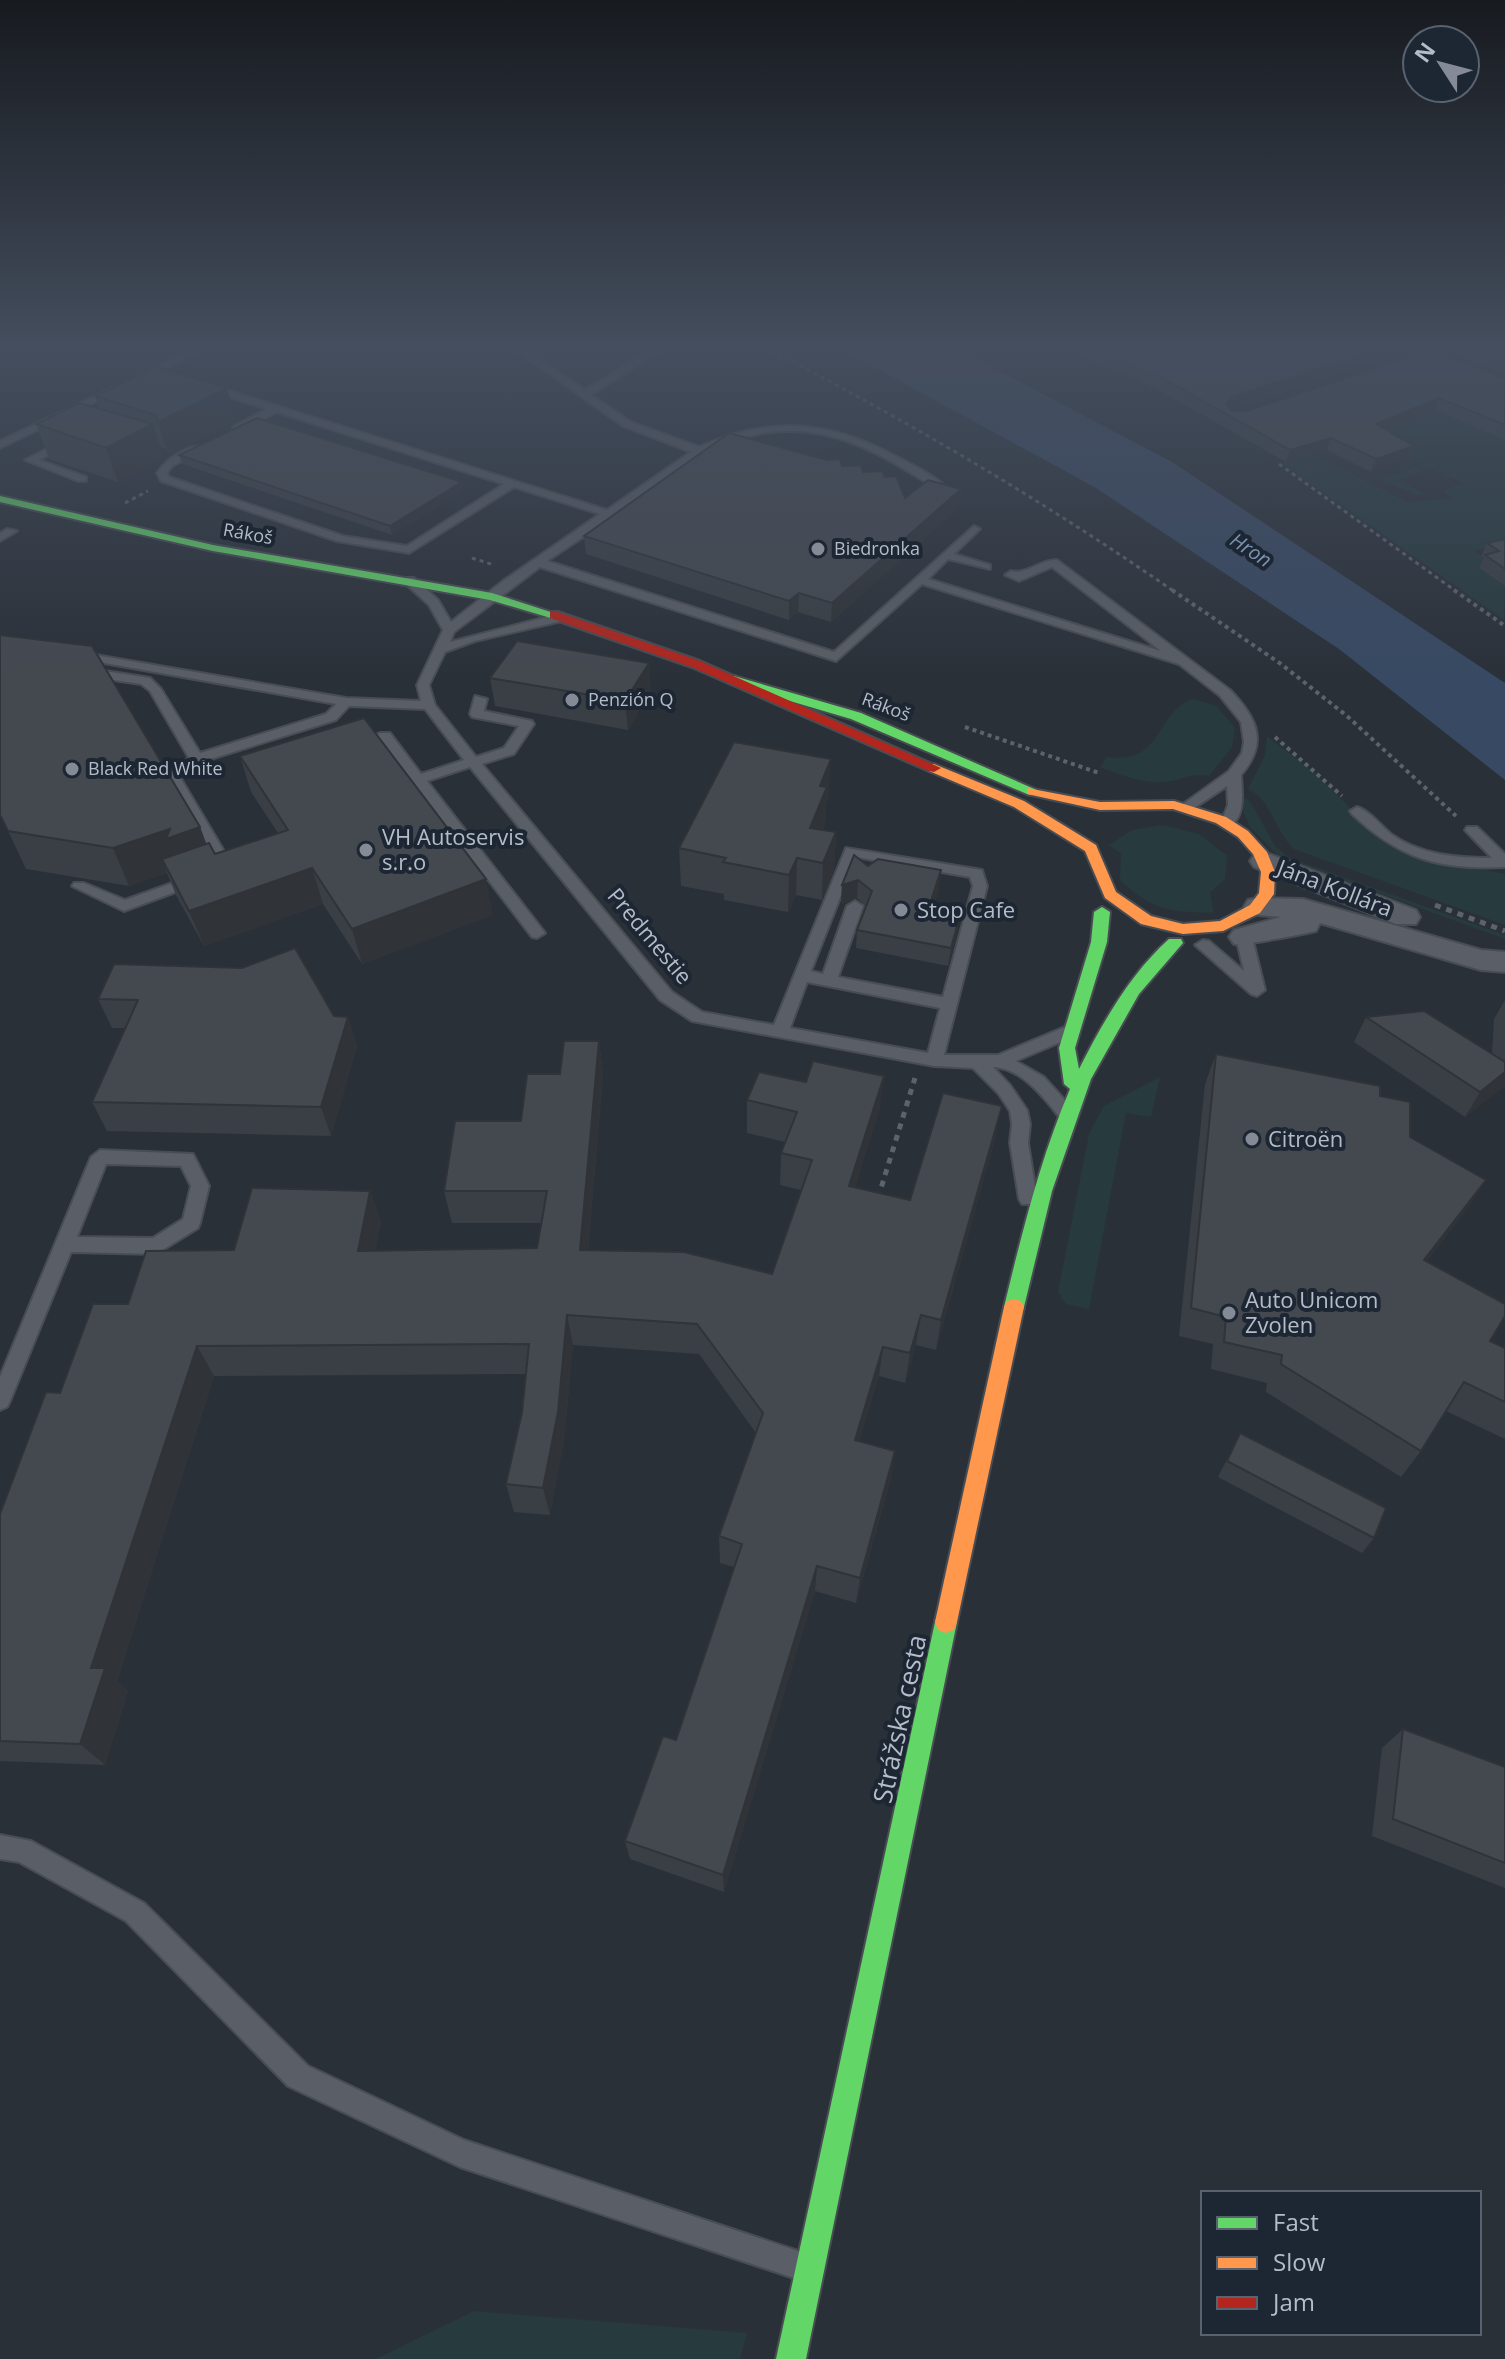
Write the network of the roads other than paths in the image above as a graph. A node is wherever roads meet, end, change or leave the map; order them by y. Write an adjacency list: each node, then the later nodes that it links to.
1 (33, 461): 6 (lane)
2 (174, 461): 7 (lane)
3 (447, 461): 7 (lane)
4 (685, 461): 10 (lane)
5 (901, 461): 8 (lane)
6 (82, 479)
7 (514, 482): 10 (lane)
8 (941, 487)
9 (0, 499): 19 (street, Rákoš)
10 (610, 514): 15 (lane)
11 (974, 529): 14 (lane)
12 (11, 531): 13 (lane)
13 (0, 538)
14 (946, 555): 16 (lane); 18 (lane)
15 (540, 563): 18 (lane); 20 (lane)
16 (986, 567)
17 (1011, 575): 25 (lane)
18 (920, 580): 25 (lane)
19 (410, 581): 20 (street, Rákoš); 22 (lane)
20 (492, 597): 21 (street, Rákoš); 22 (lane)
21 (562, 617): 24 (lane); 27 (street, Rákoš)
22 (449, 630): 24 (lane)
23 (60, 650): 29 (lane)
24 (437, 651): 30 (lane)
25 (1182, 661): 34 (lane)
26 (76, 671): 32 (lane)
27 (734, 680): 36 (street, Rákoš); 43 (street, Rákoš)
28 (480, 699): 33 (lane)
29 (346, 702): 30 (lane); 32 (lane)
30 (429, 705): 33 (lane, Predmestie)
31 (343, 749): 35 (lane)
32 (196, 759): 47 (lane)
33 (473, 762): 35 (lane); 63 (lane, Predmestie)
34 (1234, 774): 38 (lane); 39 (lane)
35 (418, 779): 53 (lane)
36 (1018, 787): 38 (street, Rákoš); 40 (street, Rákoš)
37 (1357, 811): 44 (lane)
38 (1181, 812): 39 (street); 40 (street, Rákoš); 45 (street)
39 (1228, 823): 45 (street)
40 (1108, 826): 43 (street)
41 (1505, 845): 44 (lane)
42 (874, 854): 46 (lane); 58 (lane); 60 (lane)
43 (1080, 858): 54 (street)
44 (1505, 862)
45 (1266, 869): 52 (street); 56 (street, Jána Kollára)
46 (867, 876)
47 (79, 886)
48 (1085, 893): 51 (street)
49 (1229, 901): 52 (street)
50 (855, 906): 59 (lane)
51 (1102, 912): 54 (street); 62 (street)
52 (1246, 922): 54 (street); 55 (street); 55 (lane); 57 (street, Jána Kollára)
53 (537, 933)
54 (1173, 935): 55 (street); 64 (street, Strážska cesta)
55 (1203, 945)
56 (1505, 951)
57 (1505, 962)
58 (802, 975): 59 (lane); 63 (lane)
59 (828, 981): 60 (lane)
60 (949, 1004): 65 (lane)
61 (1102, 1004): 64 (street, Strážska cesta)
62 (1072, 1030): 66 (lane, Predmestie); 68 (street)
63 (780, 1031): 65 (lane, Predmestie)
64 (1092, 1053): 68 (street, Strážska cesta)
65 (928, 1059): 67 (lane, Predmestie)
66 (1000, 1061): 67 (lane, Predmestie); 69 (lane)
67 (977, 1062): 70 (lane)
68 (1075, 1095): 69 (street, Strážska cesta)
69 (1066, 1113): 70 (street, Strážska cesta)
70 (1032, 1227): 74 (street, Strážska cesta)
71 (64, 1244): 71 (lane); 72 (lane)
72 (0, 1401)
73 (0, 1847): 74 (lane)
74 (811, 2269): 75 (street, Strážska cesta)
75 (791, 2359)

